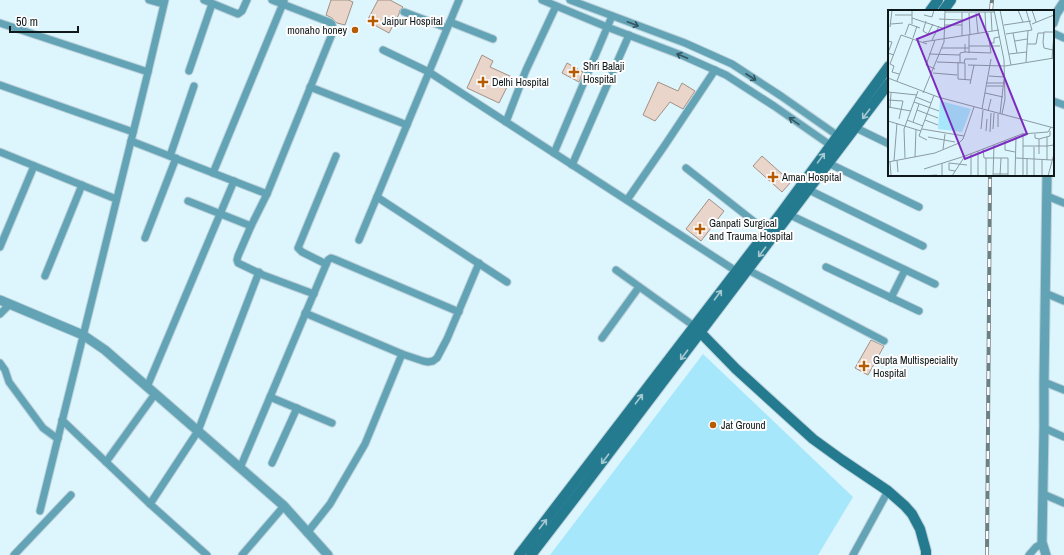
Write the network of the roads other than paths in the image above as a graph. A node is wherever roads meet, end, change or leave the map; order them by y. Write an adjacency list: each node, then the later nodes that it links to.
1 (149, 0): 10 (street)
2 (204, 0): 13 (street)
3 (247, 0): 13 (street)
4 (272, 0): 11 (street)
5 (459, 0): 21 (street)
6 (542, 0): 14 (street)
7 (570, 0): 18 (street)
8 (938, 0): 15 (main road)
9 (951, 0): 16 (main road)
10 (164, 2): 31 (street)
11 (283, 2): 36 (street); 55 (street)
12 (1064, 2): 19 (street)
13 (212, 4): 30 (street)
14 (556, 6): 22 (street); 39 (street)
15 (931, 10)
16 (944, 10)
17 (404, 12): 21 (street)
18 (612, 16): 22 (street); 43 (street, one-way to 43)
19 (1054, 21)
20 (0, 23): 31 (street)
21 (448, 25): 26 (street); 32 (street)
22 (607, 27): 24 (street); 48 (street)
23 (1054, 34): 25 (street)
24 (629, 35): 29 (street, one-way to 24); 52 (street)
25 (1064, 38)
26 (494, 39)
27 (383, 50): 32 (street)
28 (888, 68): 43 (main road)
29 (715, 70): 46 (street, one-way to 29); 64 (street)
30 (189, 71)
31 (148, 72): 42 (street)
32 (429, 72): 39 (street); 40 (street)
33 (888, 84): 41 (main road, one-way to 41)
34 (0, 85): 42 (street)
35 (194, 86): 50 (street)
36 (310, 87): 40 (street); 60 (street)
37 (1054, 101): 38 (street)
38 (1064, 105)
39 (506, 122): 48 (street)
40 (407, 125): 62 (street)
41 (856, 128): 43 (main road); 45 (street)
42 (133, 132): 44 (street)
43 (842, 138): 46 (main road)
44 (131, 141): 50 (street); 63 (street)
45 (888, 144)
46 (834, 148): 51 (main road); 71 (main road, one-way to 46)
47 (0, 152): 53 (street)
48 (554, 153): 52 (street)
49 (336, 156): 77 (street)
50 (173, 157): 55 (street); 72 (street)
51 (828, 164): 59 (main road); 67 (street)
52 (572, 165): 64 (street)
53 (34, 166): 58 (street); 75 (street)
54 (686, 168): 71 (street)
55 (213, 173): 57 (street)
56 (1047, 176): 61 (street)
57 (234, 182): 60 (street); 68 (street)
58 (82, 185): 63 (street); 84 (street)
59 (809, 190): 69 (main road); 74 (street)
60 (267, 194): 70 (street)
61 (1047, 196): 66 (street); 88 (street)
62 (377, 197): 73 (street); 76 (street)
63 (116, 199): 99 (street)
64 (627, 200): 82 (street)
65 (188, 201): 68 (street)
66 (1064, 203)
67 (919, 207)
68 (220, 214): 70 (street); 105 (street)
69 (790, 215): 80 (main road, one-way to 80); 81 (street)
70 (251, 226): 83 (street)
71 (766, 231): 82 (main road)
72 (145, 238)
73 (359, 240)
74 (923, 246)
75 (0, 247)
76 (479, 263): 85 (street); 95 (street)
77 (326, 264): 89 (street); 95 (street)
78 (826, 267): 90 (street)
79 (616, 270): 87 (street)
80 (748, 270): 98 (main road); 101 (street)
81 (904, 270): 86 (street); 90 (street)
82 (736, 271): 98 (main road, one-way to 82)
83 (259, 272): 89 (street); 114 (street)
84 (45, 276)
85 (507, 282)
86 (935, 284)
87 (639, 287): 98 (street); 100 (street)
88 (1045, 293): 92 (street); 104 (street)
89 (314, 294): 96 (street)
90 (891, 298): 94 (street)
91 (0, 300): 93 (street)
92 (1064, 301)
93 (10, 304): 97 (street); 99 (street)
94 (919, 311)
95 (458, 312): 102 (street)
96 (305, 313): 102 (street); 108 (street)
97 (0, 314)
98 (697, 329): 112 (main road); 120 (main road)
99 (83, 335): 105 (street); 110 (street)
100 (602, 338)
101 (884, 341)
102 (402, 354): 127 (street)
103 (0, 363): 116 (street)
104 (1044, 382): 106 (street); 113 (street)
105 (147, 387): 107 (street)
106 (1064, 390)
107 (155, 394): 114 (street); 117 (street)
108 (270, 397): 109 (street); 119 (street)
109 (297, 408): 111 (street); 118 (street)
110 (62, 420): 116 (street); 117 (street)
111 (332, 423)
112 (626, 424): 133 (main road, one-way to 112); 134 (main road, one-way to 134)
113 (1044, 428): 115 (street); 121 (street)
114 (198, 431): 119 (street); 124 (street)
115 (1064, 436)
116 (58, 439): 126 (street)
117 (106, 462): 124 (street)
118 (272, 463)
119 (240, 468): 125 (street)
120 (888, 491): 135 (street); 136 (main road)
121 (1043, 494): 123 (street); 128 (street)
122 (71, 495): 129 (street)
123 (1064, 503)
124 (150, 504): 130 (street)
125 (284, 506): 127 (street); 131 (street)
126 (40, 511)
127 (307, 533): 132 (street)
128 (1042, 544): 137 (street); 138 (street)
129 (14, 555)
130 (207, 555)
131 (242, 555)
132 (328, 555)
133 (519, 555)
134 (531, 555)
135 (853, 555)
136 (926, 555)
137 (1029, 555)
138 (1046, 555)

